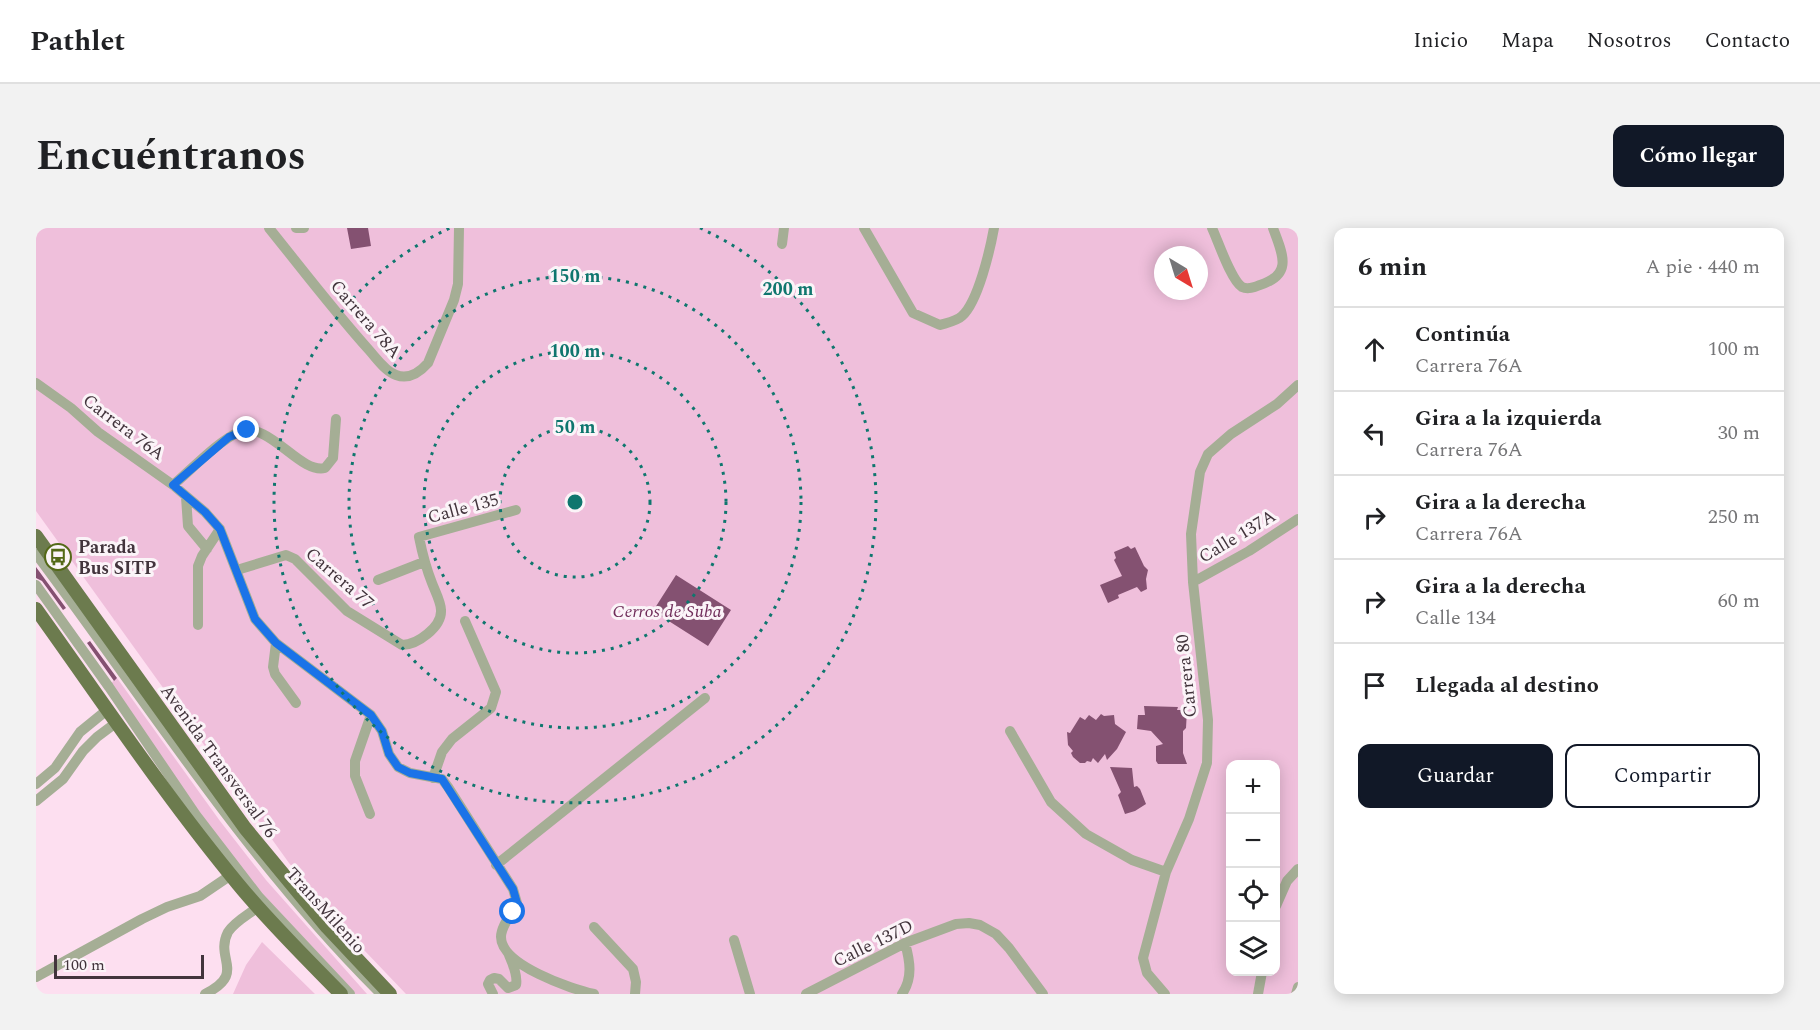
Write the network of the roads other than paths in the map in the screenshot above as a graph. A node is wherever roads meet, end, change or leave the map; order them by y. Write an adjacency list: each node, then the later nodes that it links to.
1 (269, 228): 9 (street, Carrera 78A)
2 (296, 228): 3 (street)
3 (304, 228)
4 (784, 228): 10 (street)
5 (864, 228): 6 (street)
6 (994, 228)
7 (1212, 228): 8 (street)
8 (1273, 228)
9 (461, 231)
10 (782, 244)
11 (36, 383): 14 (street, Carrera 76A)
12 (1298, 385): 25 (street, Carrera 80)
13 (336, 419): 14 (street)
14 (173, 485): 15 (street, Carrera 76A)
15 (186, 497): 18 (street, Carrera 76A); 20 (street)
16 (516, 510): 22 (street, Calle 135)
17 (1298, 519): 25 (street, Calle 137A)
18 (220, 529): 20 (street); 23 (street, Carrera 76A)
19 (36, 536): 58 (main road, Avenida Transversal 76)
20 (207, 549): 29 (street)
21 (36, 554): 57 (street, TransMilenio)
22 (424, 562): 23 (street, Carrera 77); 24 (street)
23 (237, 570): 30 (street, Carrera 76A)
24 (378, 580)
25 (1193, 582): 43 (street, Carrera 80)
26 (36, 585): 56 (street)
27 (36, 609): 33 (main road)
28 (465, 621): 37 (street)
29 (198, 625)
30 (276, 643): 32 (street); 34 (street, Carrera 76A)
31 (705, 698): 41 (street)
32 (296, 703)
33 (107, 710): 35 (main road); 38 (street)
34 (371, 715): 37 (street, Carrera 76A); 40 (street)
35 (117, 722): 39 (street); 44 (main road)
36 (1010, 731): 43 (street)
37 (433, 778): 41 (street, Carrera 76A)
38 (36, 784): 39 (street)
39 (40, 798)
40 (370, 814)
41 (496, 865): 50 (street, Carrera 76A)
42 (1298, 869): 45 (street)
43 (1166, 872): 66 (street, Carrera 80)
44 (231, 874): 46 (main road); 52 (street)
45 (1280, 896)
46 (258, 907): 54 (street); 55 (main road)
47 (594, 927): 61 (street)
48 (734, 940): 62 (street)
49 (905, 943): 63 (street, Calle 137D); 64 (street); 65 (street, Calle 137D)
50 (508, 952): 59 (street); 60 (street)
51 (1261, 976): 67 (street)
52 (36, 977)
53 (1298, 987): 68 (street)
54 (205, 994)
55 (341, 994)
56 (350, 994)
57 (382, 994)
58 (390, 994)
59 (493, 994)
60 (594, 994)
61 (635, 994)
62 (750, 994)
63 (806, 994)
64 (902, 994)
65 (1043, 994)
66 (1165, 994)
67 (1258, 994)
68 (1296, 994)

